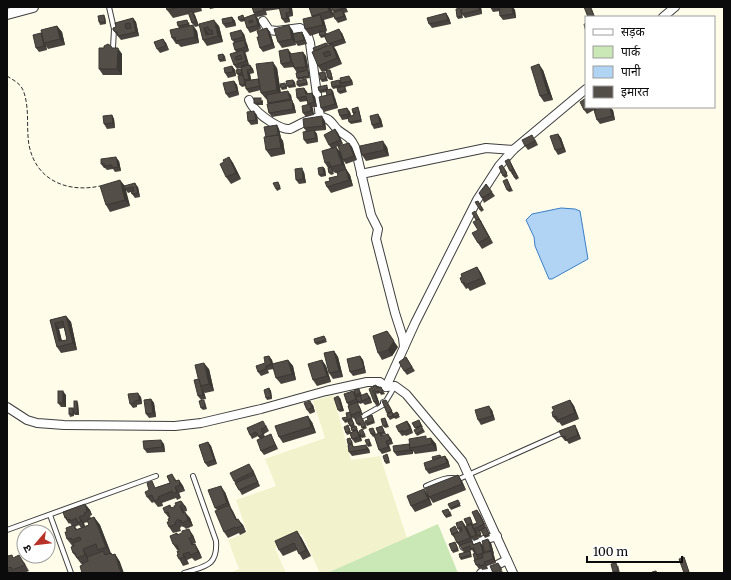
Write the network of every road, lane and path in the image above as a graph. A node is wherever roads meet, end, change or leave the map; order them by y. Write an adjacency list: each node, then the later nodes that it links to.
1 (34, 7): 4 (street)
2 (110, 7): 7 (lane)
3 (675, 7): 5 (street)
4 (12, 11)
5 (664, 16)
6 (263, 20): 11 (street)
7 (113, 48)
8 (7, 76): 14 (path)
9 (585, 90): 12 (street)
10 (249, 100): 11 (street)
11 (320, 117): 13 (street)
12 (513, 150): 13 (street); 15 (street)
13 (361, 174): 15 (street)
14 (104, 185)
15 (404, 348): 17 (street)
16 (395, 386): 17 (street); 19 (lane); 21 (street)
17 (386, 387): 18 (street)
18 (7, 407)
19 (355, 420)
20 (562, 433): 21 (lane)
21 (469, 474): 24 (lane); 27 (street)
22 (156, 476): 25 (lane)
23 (193, 476): 31 (lane)
24 (426, 486)
25 (50, 515): 26 (lane); 30 (lane)
26 (7, 530)
27 (497, 536): 28 (street); 29 (street)
28 (463, 547)
29 (508, 560): 32 (street); 33 (street)
30 (71, 573)
31 (184, 573)
32 (481, 573)
33 (513, 573)

